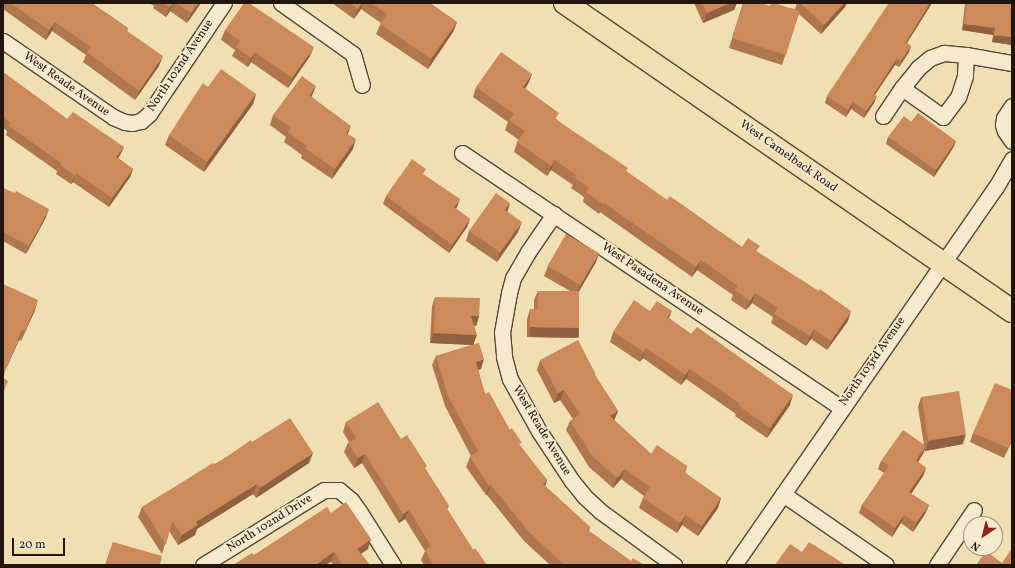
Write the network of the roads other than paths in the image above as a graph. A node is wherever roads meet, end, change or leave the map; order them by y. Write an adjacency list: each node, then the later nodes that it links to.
1 (224, 3): 11 (street, North 102nd Avenue)
2 (281, 3): 7 (street)
3 (565, 3): 16 (main road, West Camelback Road)
4 (3, 41): 11 (street, West Reade Avenue)
5 (966, 55): 6 (street); 8 (street); 8 (street)
6 (1012, 63)
7 (362, 85)
8 (902, 88): 10 (street)
9 (1012, 106): 12 (street)
10 (883, 116)
11 (132, 122)
12 (1012, 141)
13 (462, 153): 15 (street, West Pasadena Avenue)
14 (1012, 159): 16 (street, North 103rd Avenue)
15 (554, 214): 18 (street, West Pasadena Avenue); 23 (street, West Reade Avenue)
16 (942, 263): 17 (main road, West Camelback Road); 18 (street, North 103rd Avenue)
17 (1012, 311)
18 (841, 408): 19 (street, North 103rd Avenue)
19 (783, 494): 24 (street, North 103rd Avenue); 25 (street)
20 (974, 510): 26 (street)
21 (203, 565): 22 (street, North 102nd Drive)
22 (393, 565)
23 (674, 565)
24 (734, 565)
25 (886, 565)
26 (937, 565)

